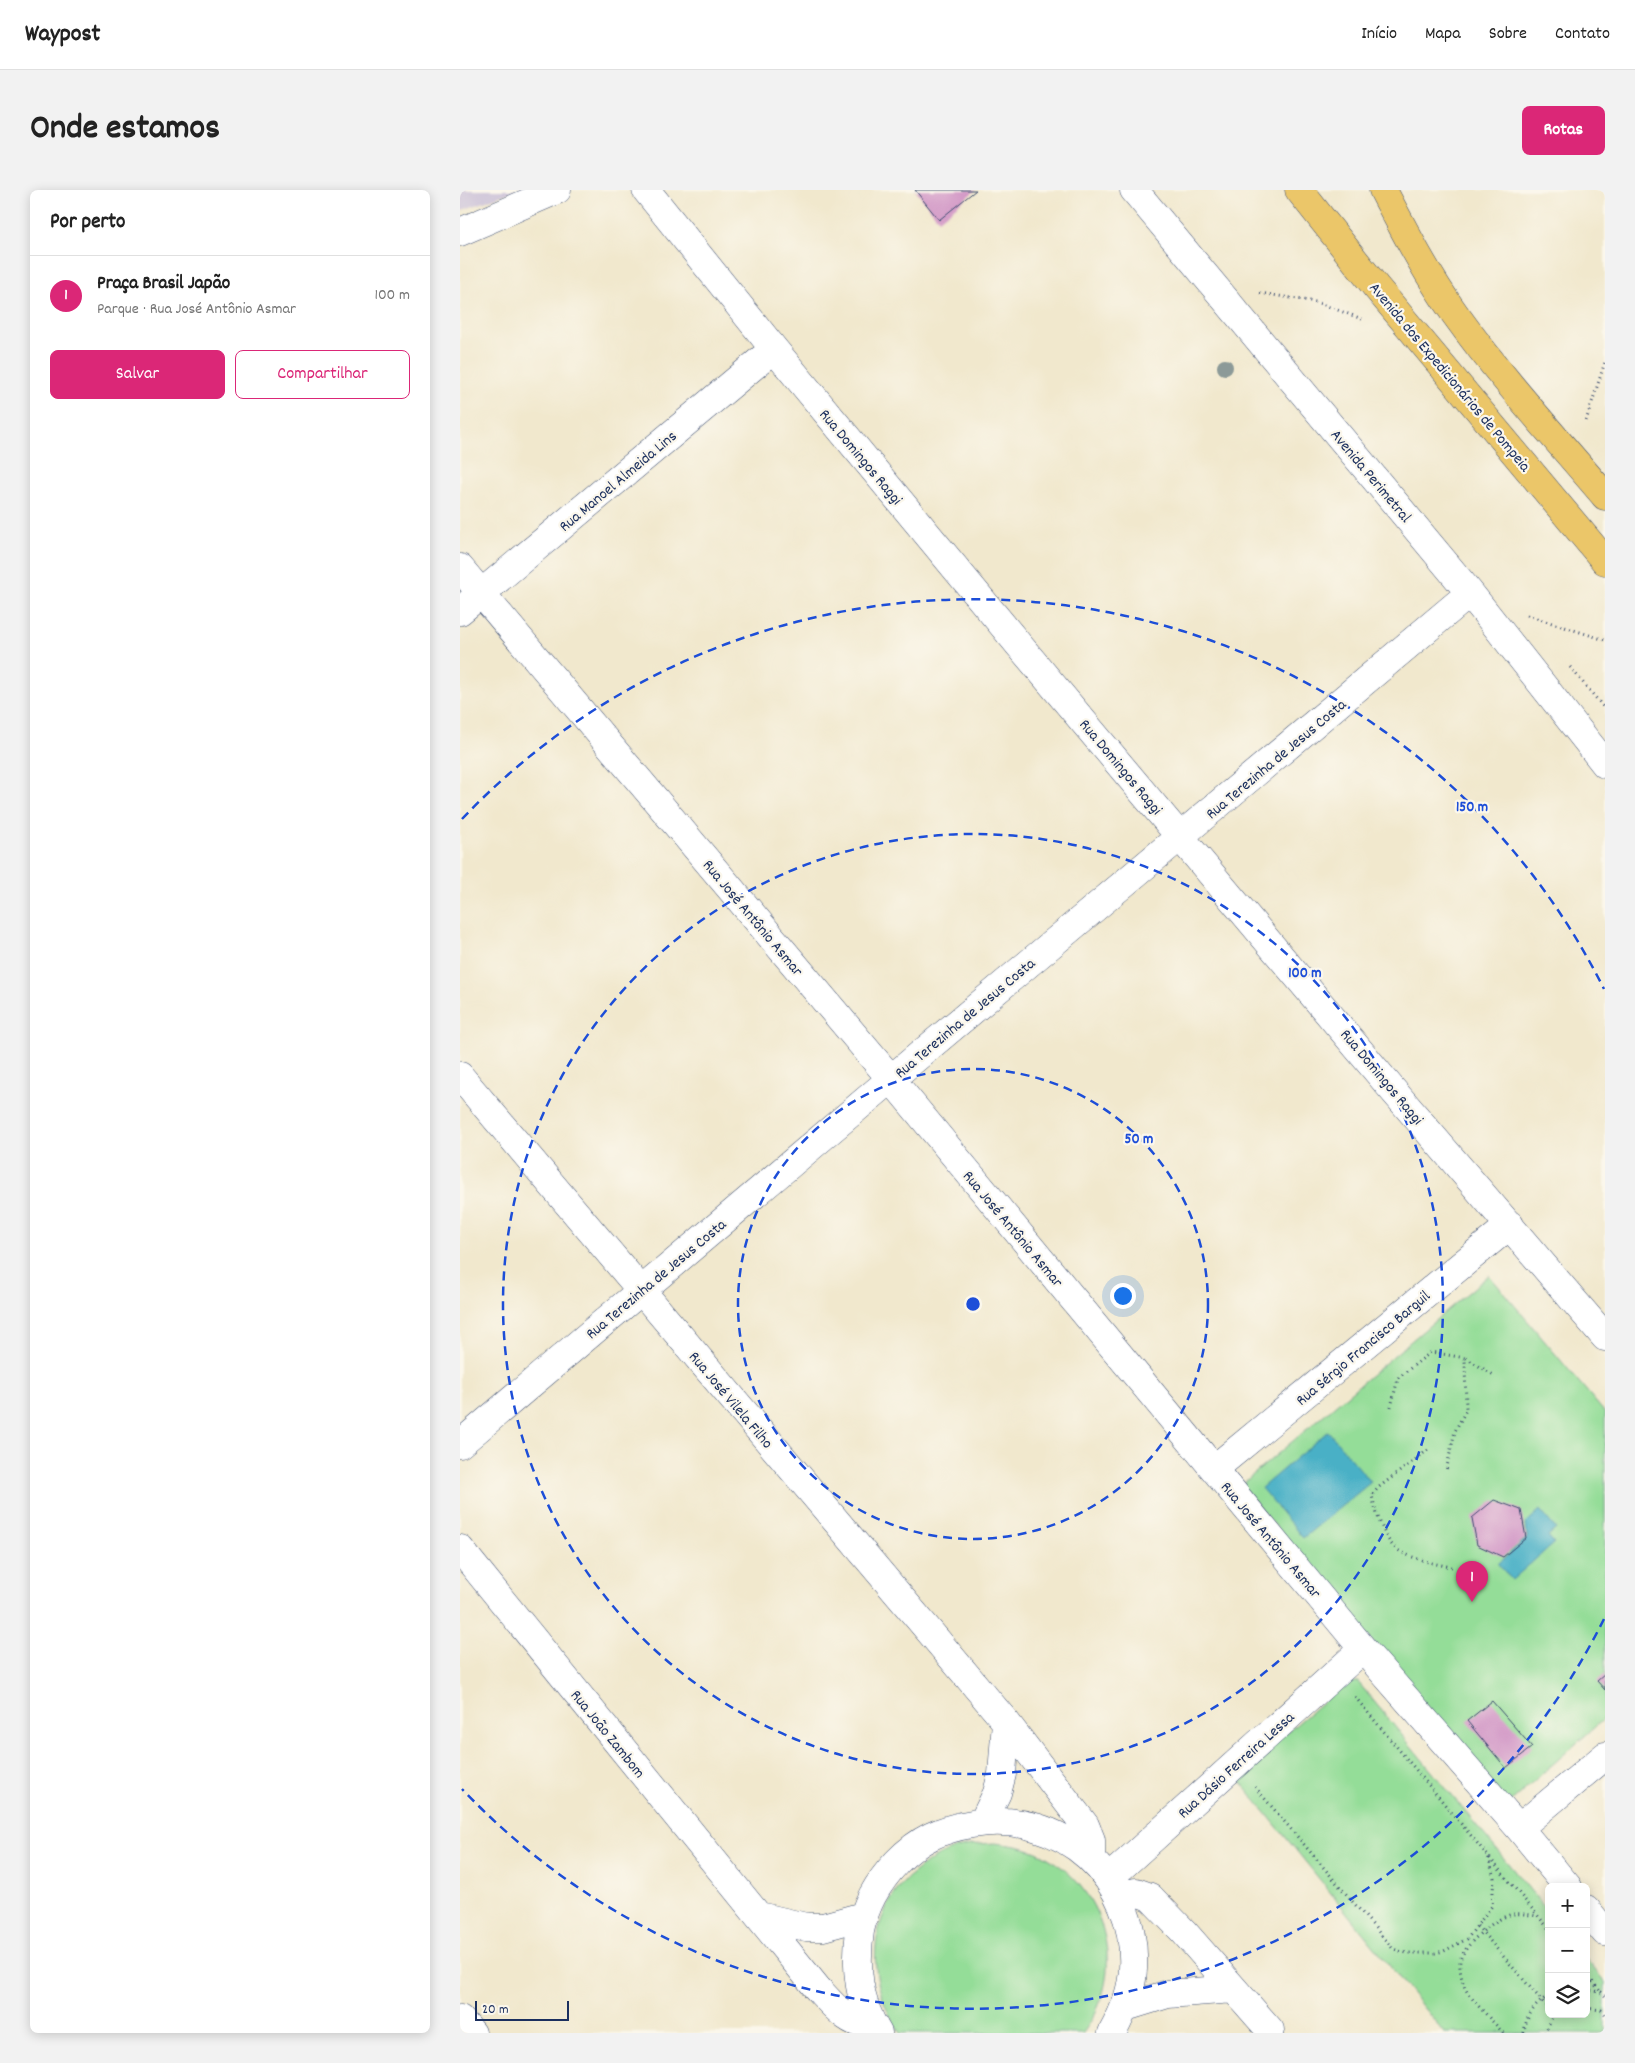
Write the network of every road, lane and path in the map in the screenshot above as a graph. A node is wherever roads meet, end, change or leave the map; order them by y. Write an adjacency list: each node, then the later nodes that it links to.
1 (557, 190): 7 (street)
2 (646, 190): 11 (street, Rua Domingos Raggi)
3 (1134, 190): 18 (street, Avenida Perimetral)
4 (1280, 190): 8 (highway)
5 (1299, 190): 8 (highway, Avenida dos Expedicionários de Pompeia)
6 (1382, 190): 14 (highway)
7 (460, 232)
8 (1376, 286): 15 (highway, Avenida dos Expedicionários de Pompeia)
9 (1252, 292): 10 (path)
10 (1363, 319)
11 (774, 349): 17 (street, Rua Manoel Almeida Lins); 23 (street, Rua Domingos Raggi)
12 (1605, 362): 13 (path)
13 (1586, 421)
14 (1605, 496)
15 (1605, 561)
16 (460, 568): 17 (street, Rua José Antônio Asmar)
17 (481, 593): 19 (street, Rua Manoel Almeida Lins); 25 (street, Rua José Antônio Asmar)
18 (1470, 593): 22 (street, Avenida Perimetral); 23 (street, Rua Terezinha de Jesus Costa)
19 (460, 611)
20 (1526, 615): 21 (path)
21 (1605, 640)
22 (1605, 764)
23 (1181, 836): 25 (street, Rua Terezinha de Jesus Costa); 26 (street, Rua Domingos Raggi)
24 (460, 1076): 27 (street, Rua José Vilela Filho)
25 (891, 1079): 27 (street, Rua Terezinha de Jesus Costa); 34 (street, Rua José Antônio Asmar)
26 (1510, 1225): 28 (street, Rua Domingos Raggi); 34 (street, Rua Sérgio Francisco Barguil)
27 (640, 1291): 32 (street, Rua Terezinha de Jesus Costa); 40 (street, Rua José Vilela Filho)
28 (1605, 1337)
29 (1465, 1358): 30 (path); 31 (path); 35 (path)
30 (1495, 1376)
31 (1391, 1407)
32 (460, 1444)
33 (1428, 1450): 37 (path)
34 (1214, 1470): 38 (street, Rua José Antônio Asmar)
35 (1446, 1471)
36 (460, 1549): 50 (street, Rua João Zambom)
37 (1452, 1567)
38 (1363, 1649): 44 (street, Rua José Antônio Asmar); 48 (street, Rua Dásio Ferreira Lessa)
39 (1346, 1702): 45 (path)
40 (1006, 1722): 43 (street); 46 (street, Rua José Vilela Filho)
41 (1605, 1756): 44 (street)
42 (1250, 1780): 53 (path)
43 (983, 1822): 46 (street); 51 (street)
44 (1519, 1828): 47 (street, Rua José Antônio Asmar)
45 (1488, 1855): 52 (path); 53 (path)
46 (1091, 1859): 48 (street)
47 (1565, 1883)
48 (1113, 1887): 58 (street); 65 (street)
49 (1590, 1914): 56 (street)
50 (759, 1916): 51 (street); 70 (street, Rua João Zambom)
51 (863, 1916): 70 (street)
52 (1538, 1916): 54 (path); 55 (path)
53 (1477, 1926): 55 (path)
54 (1548, 1928)
55 (1483, 1932): 63 (path); 74 (path)
56 (1605, 1932)
57 (1590, 1979): 60 (path)
58 (1234, 1989): 65 (street); 71 (street)
59 (1590, 1991): 60 (path)
60 (1601, 1992): 61 (path)
61 (1605, 1996)
62 (1545, 1998): 63 (path)
63 (1541, 2000): 64 (path); 75 (path)
64 (1545, 2004)
65 (1126, 2007): 73 (street)
66 (1590, 2009): 67 (path)
67 (1605, 2014)
68 (1552, 2018): 76 (path)
69 (460, 2019): 72 (street)
70 (876, 2030)
71 (1270, 2030)
72 (472, 2033)
73 (1112, 2033)
74 (1503, 2033)
75 (1524, 2033)
76 (1545, 2033)

